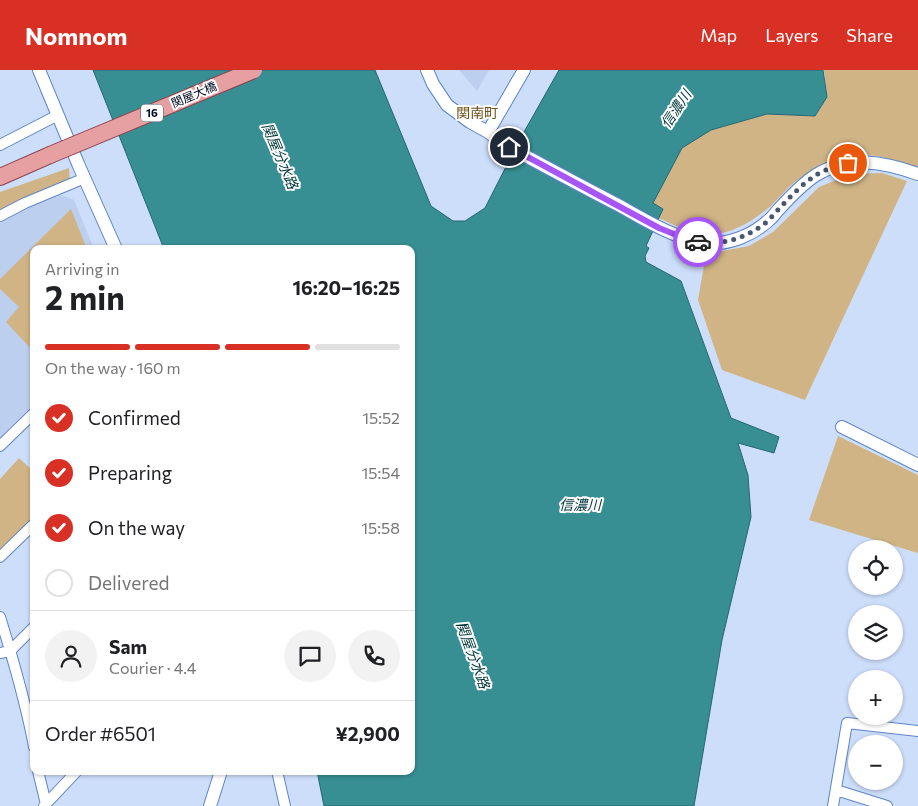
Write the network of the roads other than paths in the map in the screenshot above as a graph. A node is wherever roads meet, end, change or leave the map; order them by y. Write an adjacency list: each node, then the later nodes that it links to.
1 (39, 70): 5 (street)
2 (254, 70): 9 (main road, 関屋大橋 / 16, bridge)
3 (427, 70): 6 (street)
4 (524, 70): 6 (street)
5 (58, 115): 7 (street); 10 (street)
6 (488, 132): 8 (street)
7 (0, 145)
8 (918, 174)
9 (0, 177)
10 (85, 178): 11 (street); 12 (street)
11 (0, 216)
12 (114, 245)
13 (30, 417): 15 (street)
14 (842, 427): 16 (street)
15 (0, 446)
16 (918, 465)
17 (30, 528): 18 (street)
18 (0, 557)
19 (0, 617): 21 (street)
20 (30, 630): 21 (street)
21 (5, 652): 22 (street)
22 (30, 721)
23 (918, 731): 28 (street)
24 (39, 775): 29 (street)
25 (74, 775): 29 (street)
26 (220, 775): 30 (street)
27 (277, 775): 31 (street)
28 (836, 790): 32 (street); 33 (street)
29 (49, 804)
30 (210, 806)
31 (285, 806)
32 (834, 806)
33 (886, 806)

